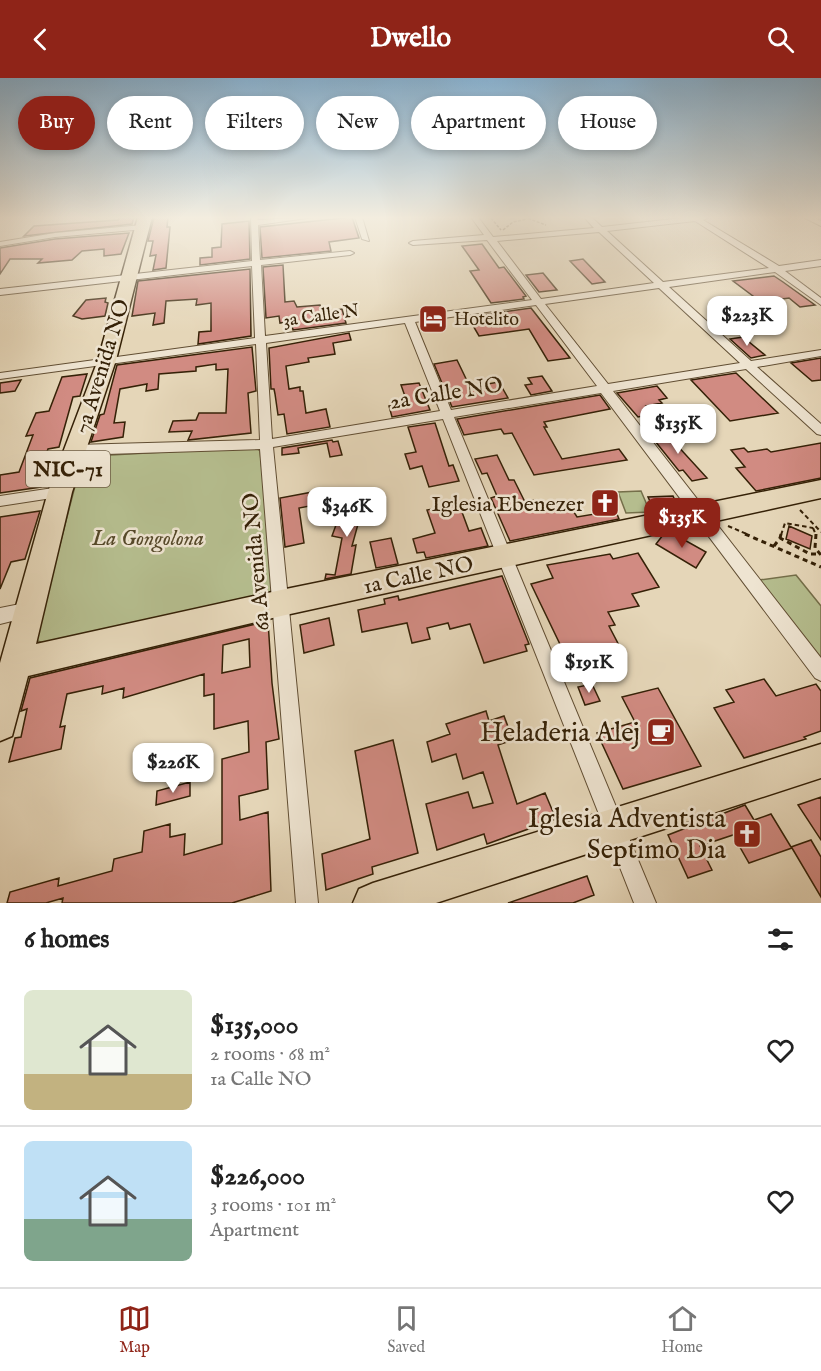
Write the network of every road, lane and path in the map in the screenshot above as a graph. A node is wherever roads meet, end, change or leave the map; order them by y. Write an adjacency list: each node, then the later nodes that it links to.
1 (135, 256): 10 (highway, 7a Avenida NO / NIC-71)
2 (256, 256): 8 (street, 6a Avenida NO)
3 (330, 256): 8 (street)
4 (507, 256): 13 (street)
5 (628, 256): 11 (street)
6 (756, 256): 9 (street)
7 (821, 263): 9 (street, 3a Calle N)
8 (256, 265): 10 (street); 16 (street, 6a Avenida NO)
9 (777, 269): 11 (street, 3a Calle N); 14 (street)
10 (128, 279): 12 (street); 18 (highway, 7a Avenida NO / NIC-71)
11 (660, 286): 13 (street, 3a Calle N); 19 (street)
12 (0, 292)
13 (539, 302): 15 (street, 3a Calle N); 21 (street)
14 (821, 302)
15 (409, 320): 16 (street, 3a Calle N); 22 (street)
16 (258, 341): 18 (street, 3a Calle N); 24 (street, 6a Avenida NO)
17 (821, 353): 19 (street, 2a Calle NO)
18 (107, 360): 20 (street, 3a Calle N); 25 (highway, 7a Avenida NO / NIC-71)
19 (748, 365): 21 (street, 2a Calle NO); 23 (street)
20 (0, 376)
21 (604, 388): 22 (street, 2a Calle NO); 30 (street)
22 (446, 414): 24 (street, 2a Calle NO); 37 (street)
23 (821, 431)
24 (266, 444): 25 (street, 2a Calle NO); 39 (street, 6a Avenida NO)
25 (75, 450): 27 (highway, 7a Avenida NO / NIC-71)
26 (821, 489): 28 (highway, 1a Calle NO)
27 (60, 492): 29 (street); 40 (highway, 7a Avenida NO / NIC-71)
28 (787, 496): 30 (highway, 1a Calle NO); 31 (path)
29 (0, 501)
30 (701, 514): 35 (path); 37 (highway, 1a Calle NO); 43 (street)
31 (811, 522): 32 (path); 33 (path)
32 (813, 528): 34 (path); 36 (path)
33 (821, 532)
34 (780, 538): 35 (path); 36 (path)
35 (774, 546): 38 (path)
36 (820, 555)
37 (506, 556): 39 (highway, 1a Calle NO); 46 (street)
38 (821, 567)
39 (281, 603): 42 (highway, 1a Calle NO); 47 (street, 6a Avenida NO)
40 (30, 610): 41 (street); 42 (highway, 7a Avenida NO / NIC-71)
41 (0, 615)
42 (15, 664): 44 (highway, 7a Avenida NO / NIC-71)
43 (821, 672)
44 (0, 724)
45 (821, 761): 46 (highway)
46 (614, 827): 48 (highway); 49 (street)
47 (307, 903)
48 (374, 903)
49 (645, 903)

